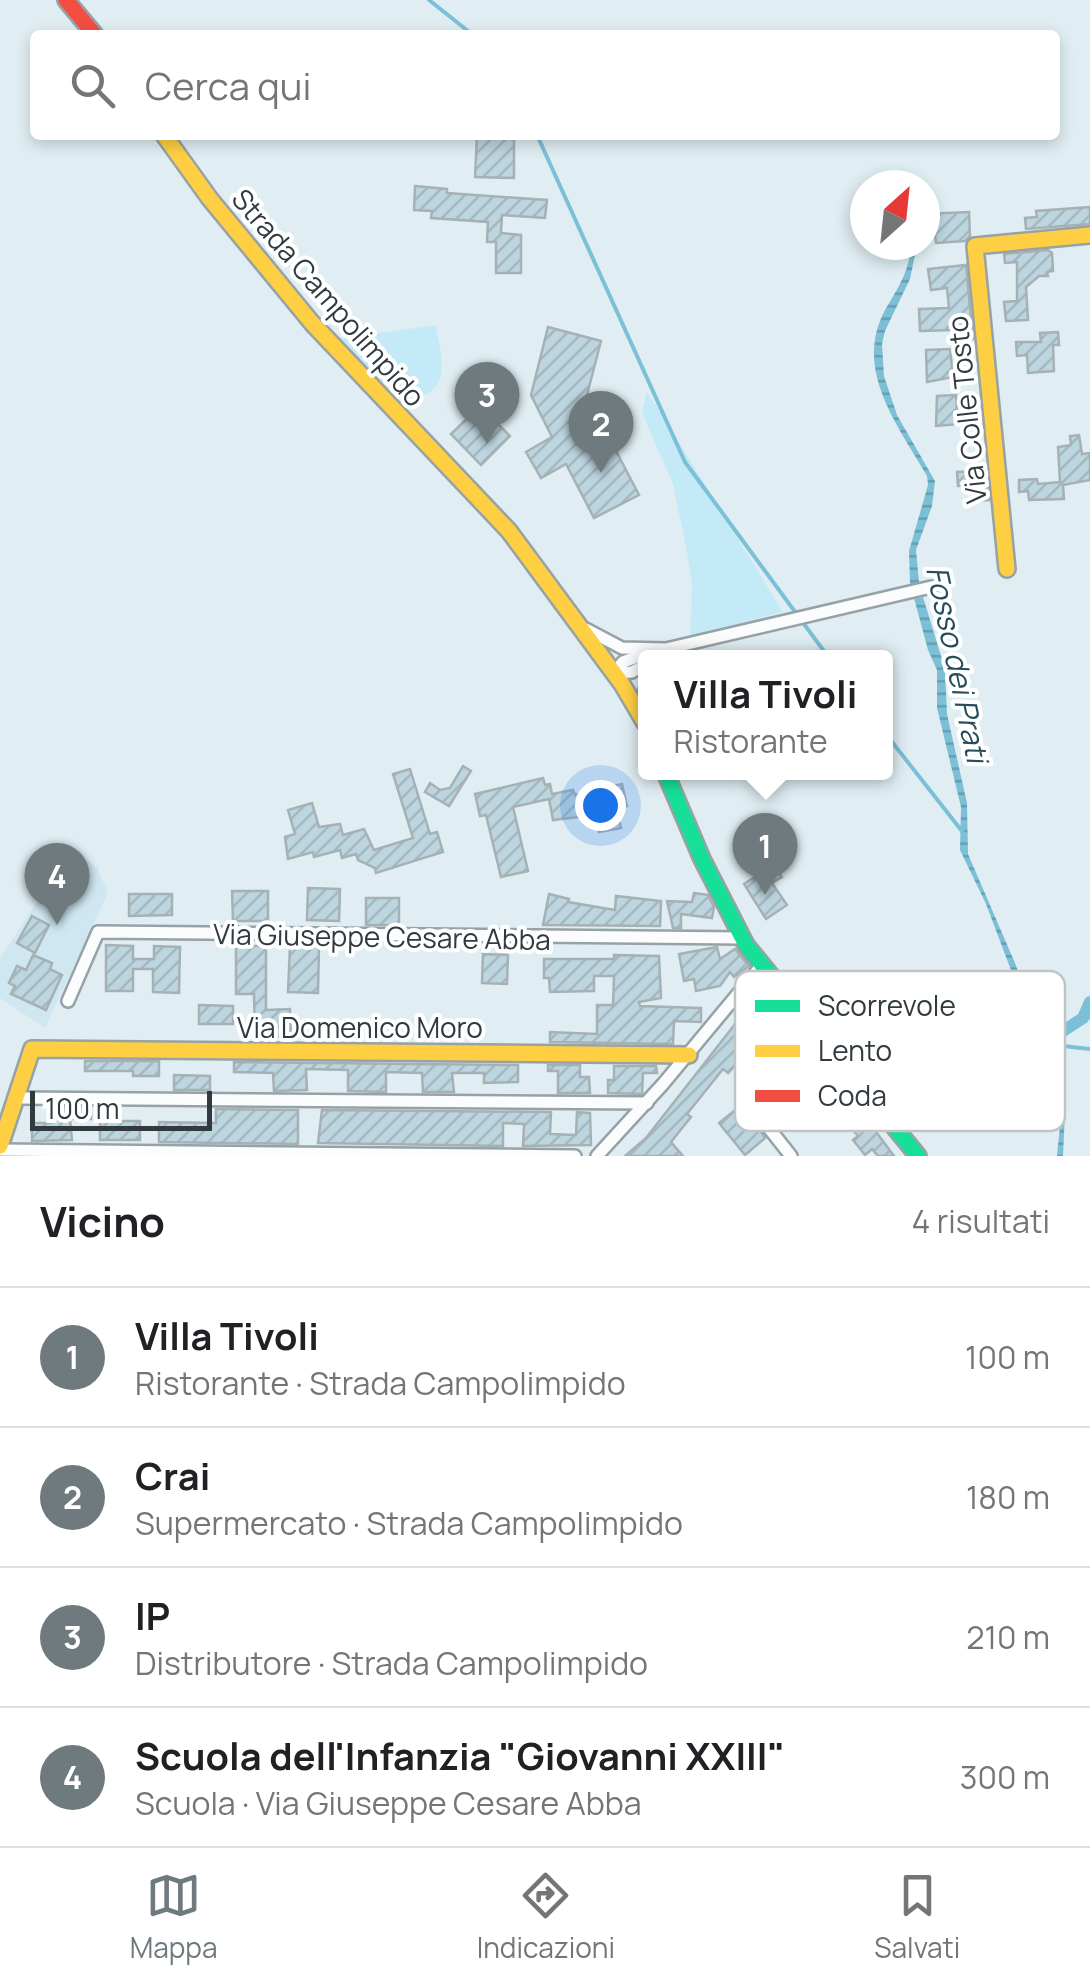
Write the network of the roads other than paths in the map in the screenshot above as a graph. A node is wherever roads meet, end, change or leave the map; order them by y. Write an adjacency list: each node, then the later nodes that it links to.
1 (66, 0): 2 (street)
2 (91, 30)
3 (168, 140): 7 (street, Strada Campolimpido)
4 (1090, 235): 5 (street, Via Colle Tosto)
5 (1007, 568)
6 (930, 588): 8 (street)
7 (578, 624): 9 (street); 12 (street, Strada Campolimpido)
8 (674, 650)
9 (638, 651)
10 (638, 657): 12 (street)
11 (638, 669): 12 (street)
12 (614, 673): 13 (street, Strada Campolimpido)
13 (638, 711)
14 (668, 780): 15 (street)
15 (742, 938): 16 (street); 20 (street, Via Giuseppe Cesare Abba)
16 (762, 966): 17 (street); 18 (street)
17 (758, 971)
18 (766, 971)
19 (735, 998): 21 (street)
20 (68, 1001)
21 (688, 1055): 22 (street, Via Domenico Moro); 23 (street)
22 (16, 1098): 23 (street); 26 (street)
23 (647, 1103): 28 (street)
24 (771, 1131): 29 (street)
25 (899, 1131): 30 (street)
26 (0, 1148): 27 (street)
27 (575, 1156)
28 (597, 1156)
29 (792, 1156)
30 (918, 1156)

